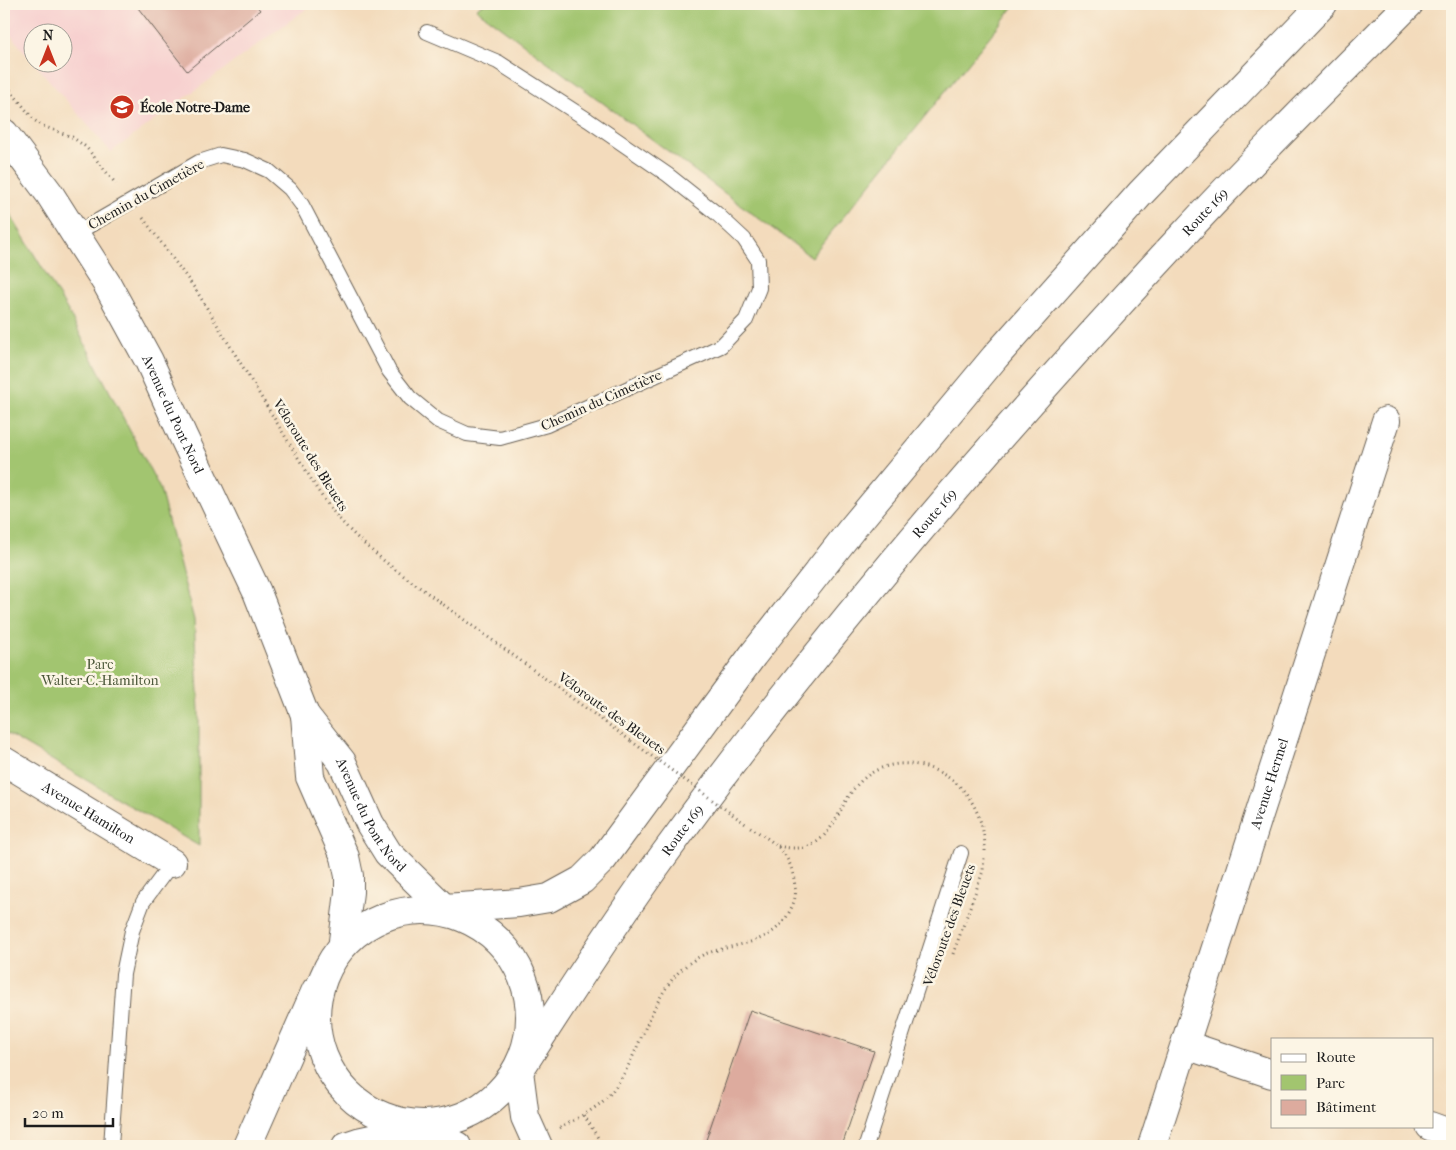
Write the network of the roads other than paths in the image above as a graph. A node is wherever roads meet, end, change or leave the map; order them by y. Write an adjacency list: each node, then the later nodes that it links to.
1 (1323, 4): 11 (main road)
2 (1409, 4): 15 (main road, Route 169)
3 (427, 32): 5 (lane, Chemin du Cimetière)
4 (4, 133): 5 (main road, Avenue du Pont Nord)
5 (75, 234): 7 (main road, Avenue du Pont Nord)
6 (1386, 421): 14 (main road, Avenue Hermel)
7 (305, 715): 11 (main road, Avenue du Pont Nord); 12 (main road, Avenue du Pont Nord)
8 (4, 761): 10 (main road, Avenue Hamilton)
9 (961, 854): 25 (lane)
10 (172, 863): 20 (lane)
11 (444, 908): 12 (main road); 15 (main road)
12 (343, 941): 13 (main road)
13 (325, 971): 18 (main road); 21 (main road)
14 (1186, 1045): 16 (main road); 26 (main road, Avenue Hermel)
15 (518, 1072): 18 (main road, Route 169); 24 (main road)
16 (1271, 1074)
17 (1434, 1127): 19 (main road)
18 (421, 1128): 22 (main road); 23 (main road)
19 (1452, 1134)
20 (111, 1146)
21 (247, 1146)
22 (346, 1146)
23 (457, 1146)
24 (538, 1146)
25 (866, 1146)
26 (1152, 1146)

